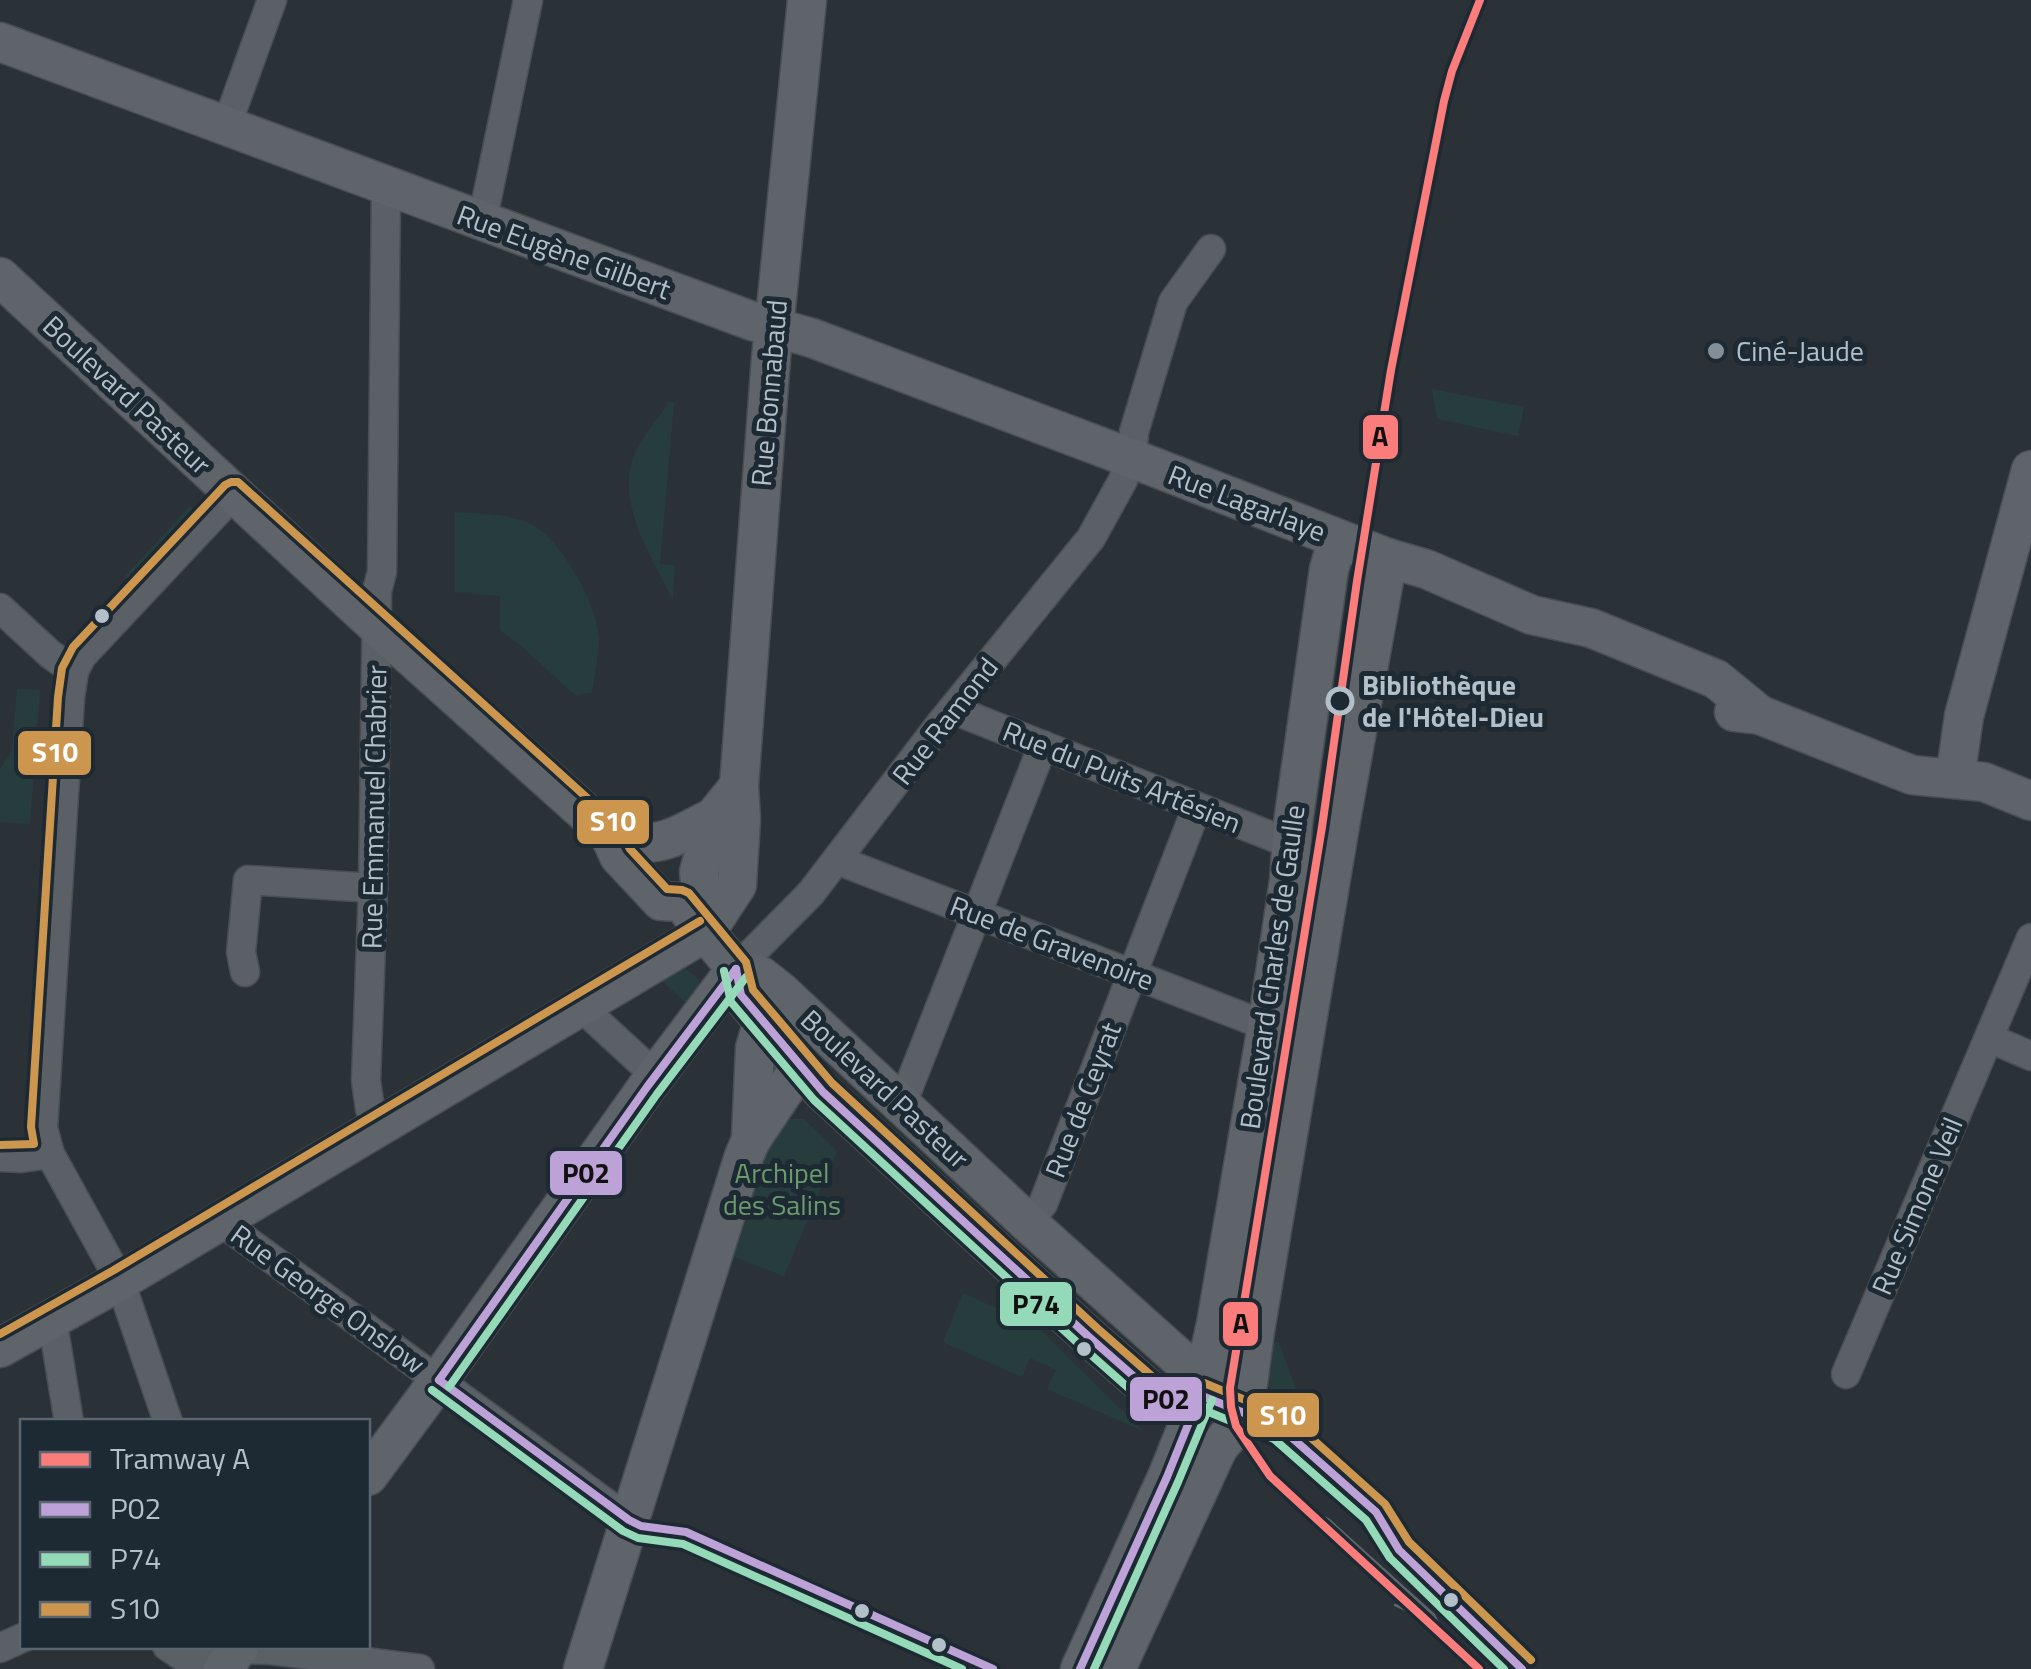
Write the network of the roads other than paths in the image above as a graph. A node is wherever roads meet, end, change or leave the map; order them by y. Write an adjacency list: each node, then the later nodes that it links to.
1 (272, 0): 5 (street)
2 (528, 0): 7 (street)
3 (807, 0): 10 (main road, Rue Bonnabaud)
4 (0, 42): 5 (main road, Rue Eugène Gilbert)
5 (226, 127): 6 (main road, Rue Eugène Gilbert)
6 (386, 186): 7 (main road, Rue Eugène Gilbert); 17 (street, Rue Emmanuel Chabrier)
7 (482, 222): 10 (main road, Rue Eugène Gilbert)
8 (1211, 249): 11 (street, Rue Ramond)
9 (0, 278): 13 (main road, Boulevard Pasteur)
10 (774, 328): 11 (main road, Rue Eugène Gilbert); 22 (main road, Rue Bonnabaud)
11 (1130, 458): 14 (main road, Rue Lagarlaye); 19 (street, Rue Ramond)
12 (2031, 470): 21 (main road)
13 (234, 494): 17 (main road, Boulevard Pasteur); 18 (street)
14 (1338, 539): 15 (main road, Rue Lagarlaye); 27 (main road, Boulevard Charles de Gaulle)
15 (1388, 558): 21 (main road, Rue Lagarlaye); 55 (main road, Boulevard Charles de Gaulle)
16 (0, 608): 18 (street)
17 (378, 627): 26 (main road, Boulevard Pasteur); 29 (street, Rue Emmanuel Chabrier)
18 (74, 671): 46 (street)
19 (954, 710): 20 (street, Rue du Puits Artésien); 28 (street, Rue Ramond)
20 (1043, 746): 24 (street, Rue du Puits Artésien); 30 (street)
21 (1955, 779): 23 (main road, Rue Lagarlaye)
22 (739, 786): 25 (main road); 31 (main road, Rue Bonnabaud)
23 (2031, 801)
24 (1197, 806): 27 (street, Rue du Puits Artésien); 35 (street, Rue de Ceyrat)
25 (714, 817): 26 (main road); 31 (main road)
26 (619, 838): 31 (main road, Boulevard Pasteur)
27 (1291, 844): 38 (main road, Boulevard Charles de Gaulle)
28 (837, 860): 30 (street, Rue de Gravenoire); 33 (street, Rue Ramond)
29 (373, 888): 34 (street); 44 (street, Rue Emmanuel Chabrier)
30 (976, 914): 35 (street, Rue de Gravenoire); 43 (street)
31 (706, 932): 33 (main road, Boulevard Pasteur); 36 (main road)
32 (2031, 938): 39 (street, Rue Simone Veil)
33 (736, 969): 37 (main road, Boulevard Pasteur); 42 (main road); 43 (main road, Boulevard Pasteur)
34 (245, 972)
35 (1132, 974): 38 (street, Rue de Gravenoire); 49 (street, Rue de Ceyrat)
36 (580, 1006): 42 (street); 44 (main road)
37 (763, 1021): 41 (main road, Boulevard Pasteur); 45 (main road)
38 (1267, 1026): 55 (main road, Boulevard Charles de Gaulle)
39 (1989, 1038): 40 (street); 53 (street, Rue Simone Veil)
40 (2031, 1056)
41 (800, 1067): 45 (main road); 49 (main road, Boulevard Pasteur); 55 (main road, Boulevard Pasteur)
42 (655, 1075): 54 (main road)
43 (902, 1104): 49 (main road, Boulevard Pasteur)
44 (378, 1127): 48 (main road)
45 (750, 1140): 59 (main road)
46 (50, 1154): 47 (street); 50 (street)
47 (0, 1157)
48 (220, 1221): 50 (main road); 54 (street, Rue George Onslow)
49 (1027, 1222): 55 (main road, Boulevard Pasteur)
50 (120, 1280): 51 (main road); 57 (street)
51 (52, 1318): 52 (main road); 56 (street)
52 (0, 1348)
53 (1846, 1374)
54 (439, 1380): 58 (main road); 59 (street, Rue George Onslow)
55 (1222, 1404): 64 (main road); 65 (main road)
56 (69, 1419)
57 (167, 1419)
58 (370, 1473)
59 (628, 1520): 63 (main road)
60 (171, 1649): 61 (street)
61 (236, 1656): 62 (street)
62 (420, 1669)
63 (583, 1669)
64 (1080, 1669)
65 (1116, 1669)

